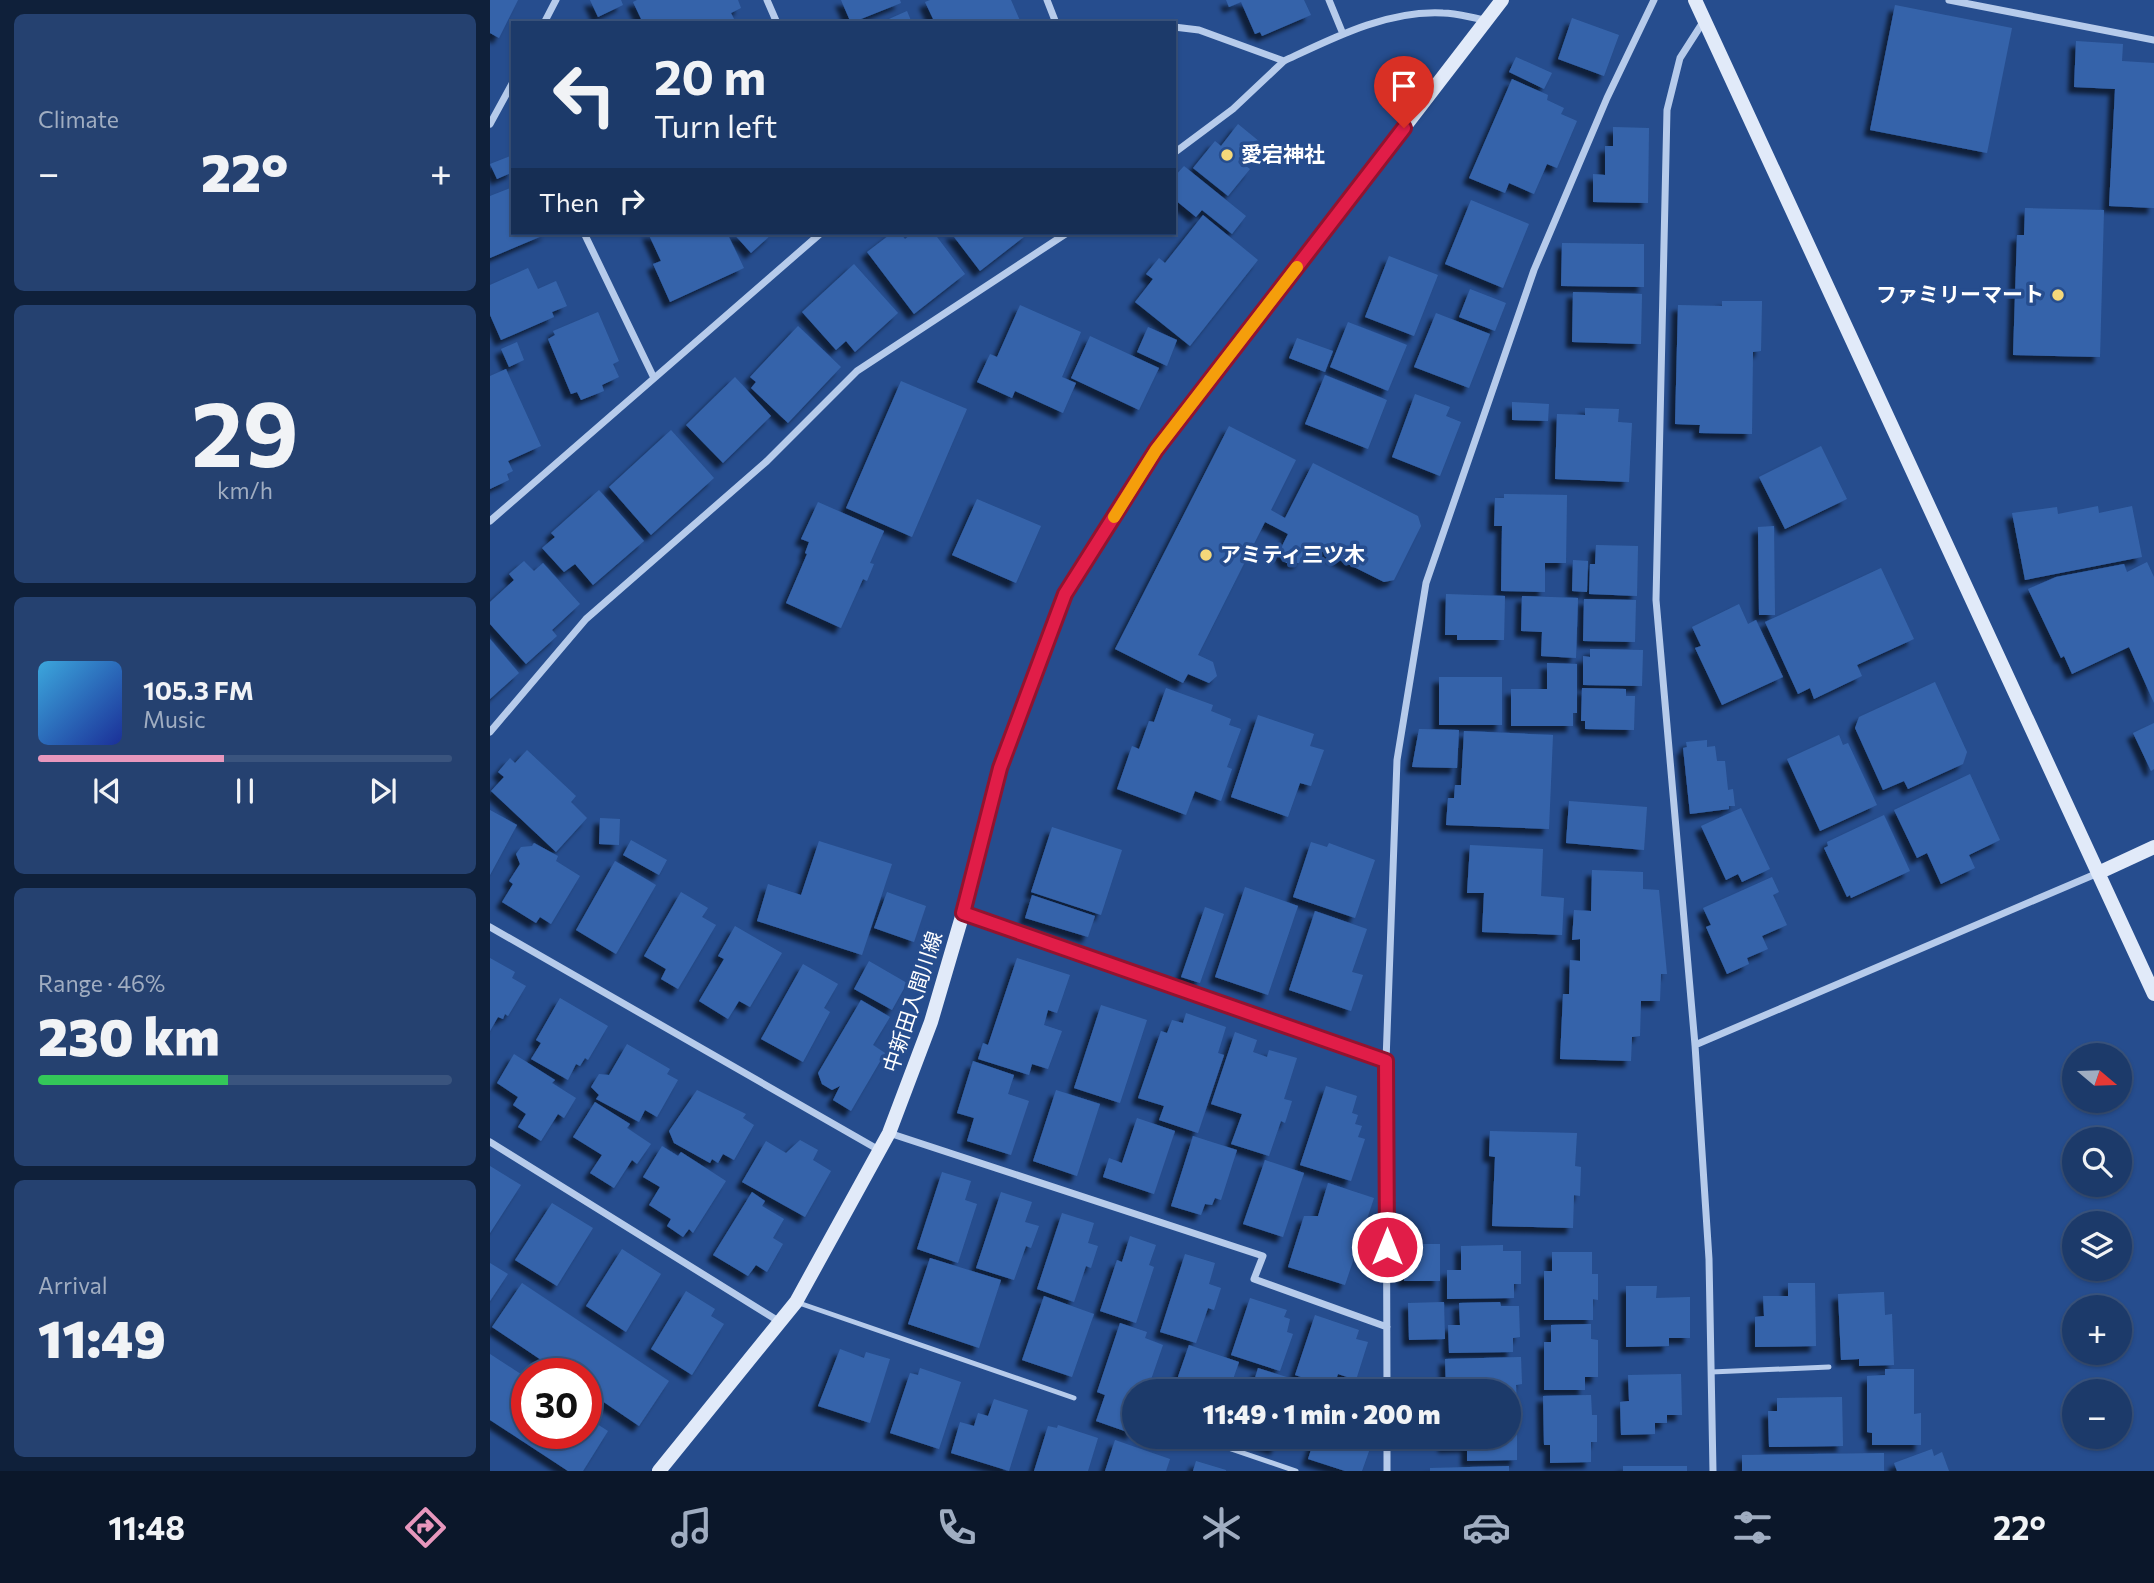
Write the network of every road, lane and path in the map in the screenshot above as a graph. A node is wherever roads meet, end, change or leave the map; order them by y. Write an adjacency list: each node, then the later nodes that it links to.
1 (556, 0): 11 (street)
2 (766, 0): 12 (street)
3 (1047, 0): 13 (street)
4 (1328, 0): 15 (street)
5 (1502, 0): 10 (main road, 中新田入間川線)
6 (1654, 0): 33 (street)
7 (1695, 0): 9 (main road)
8 (1949, 0): 16 (street)
9 (1705, 19): 28 (main road); 32 (street)
10 (1486, 20): 15 (street); 29 (main road, 中新田入間川線)
11 (545, 21)
12 (776, 21)
13 (1055, 21)
14 (1176, 27): 17 (street)
15 (1343, 34): 17 (street)
16 (2154, 40)
17 (1284, 61): 20 (street)
18 (511, 86): 19 (street)
19 (490, 124)
20 (1176, 152)
21 (585, 235): 24 (street)
22 (819, 235): 24 (street)
23 (1064, 235): 26 (street)
24 (653, 376): 25 (street)
25 (490, 521)
26 (490, 732)
27 (2154, 847): 28 (main road)
28 (2098, 873): 31 (main road); 32 (street)
29 (963, 913): 33 (street); 34 (main road, 中新田入間川線)
30 (490, 927): 36 (street)
31 (2154, 995)
32 (1695, 1045): 41 (street)
33 (1386, 1061): 39 (street)
34 (889, 1133): 36 (main road, 中新田入間川線); 39 (street)
35 (490, 1142): 38 (street)
36 (880, 1150): 37 (main road, 中新田入間川線)
37 (796, 1302): 38 (main road, 中新田入間川線); 43 (lane)
38 (781, 1322): 46 (main road, 中新田入間川線)
39 (1387, 1327): 42 (street)
40 (1829, 1367): 41 (lane)
41 (1712, 1372): 49 (street)
42 (1387, 1379)
43 (1074, 1398)
44 (1231, 1449): 47 (lane)
45 (1387, 1449): 48 (street)
46 (659, 1471)
47 (1296, 1471)
48 (1387, 1471)
49 (1713, 1471)

